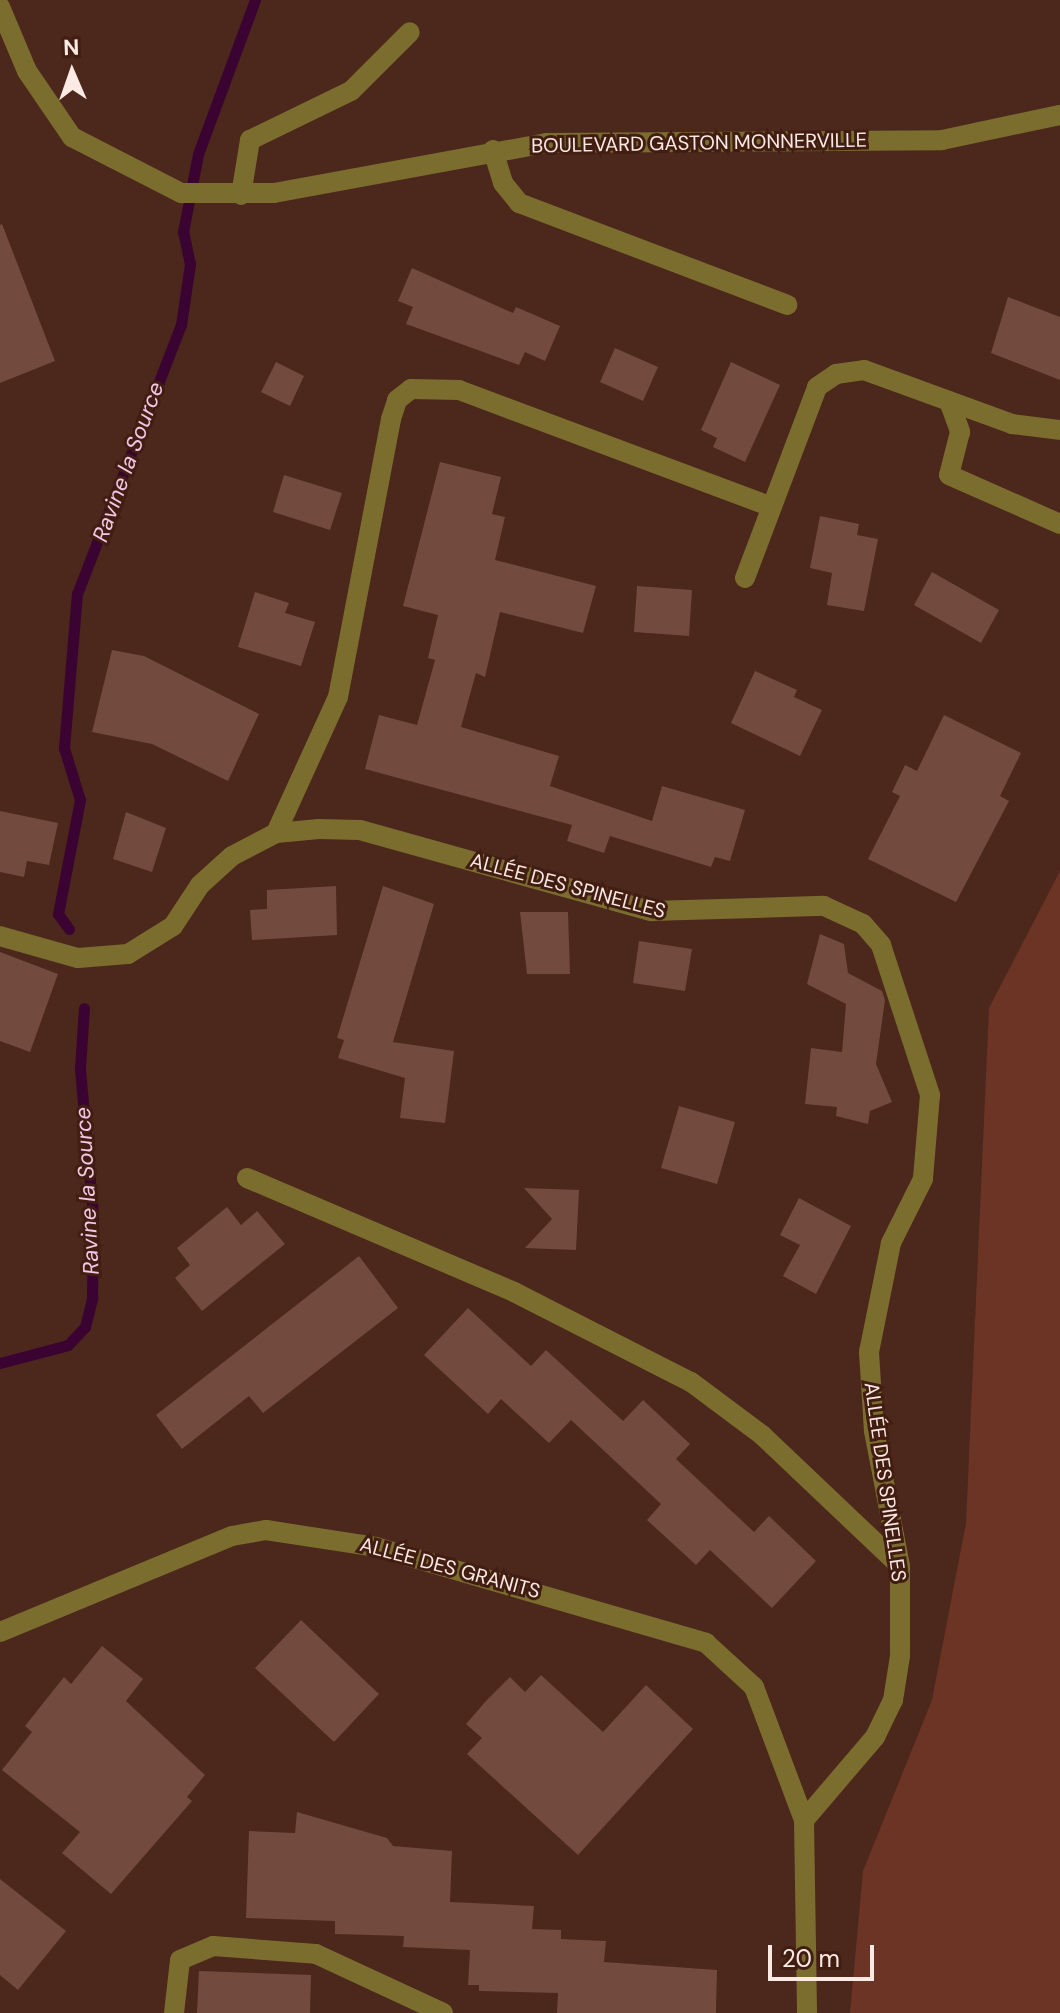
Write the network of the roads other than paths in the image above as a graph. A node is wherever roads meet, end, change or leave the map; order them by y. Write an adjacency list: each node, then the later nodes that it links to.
1 (0, 7): 5 (street, BOULEVARD GASTON MONNERVILLE)
2 (410, 32): 5 (street)
3 (1060, 115): 4 (street, BOULEVARD GASTON MONNERVILLE)
4 (493, 150): 5 (street, BOULEVARD GASTON MONNERVILLE); 6 (street)
5 (241, 195)
6 (787, 305)
7 (949, 401): 8 (street); 9 (street); 10 (street)
8 (1060, 430)
9 (770, 506): 11 (street); 12 (street)
10 (1060, 524)
11 (745, 578)
12 (276, 833): 13 (street, ALLÉE DES SPINELLES); 15 (street, ALLÉE DES SPINELLES)
13 (0, 936)
14 (247, 1178): 15 (street)
15 (900, 1566): 17 (street, ALLÉE DES SPINELLES)
16 (0, 1632): 17 (street, ALLÉE DES GRANITS)
17 (804, 1820): 20 (street)
18 (174, 2013): 19 (street)
19 (443, 2013)
20 (807, 2013)

